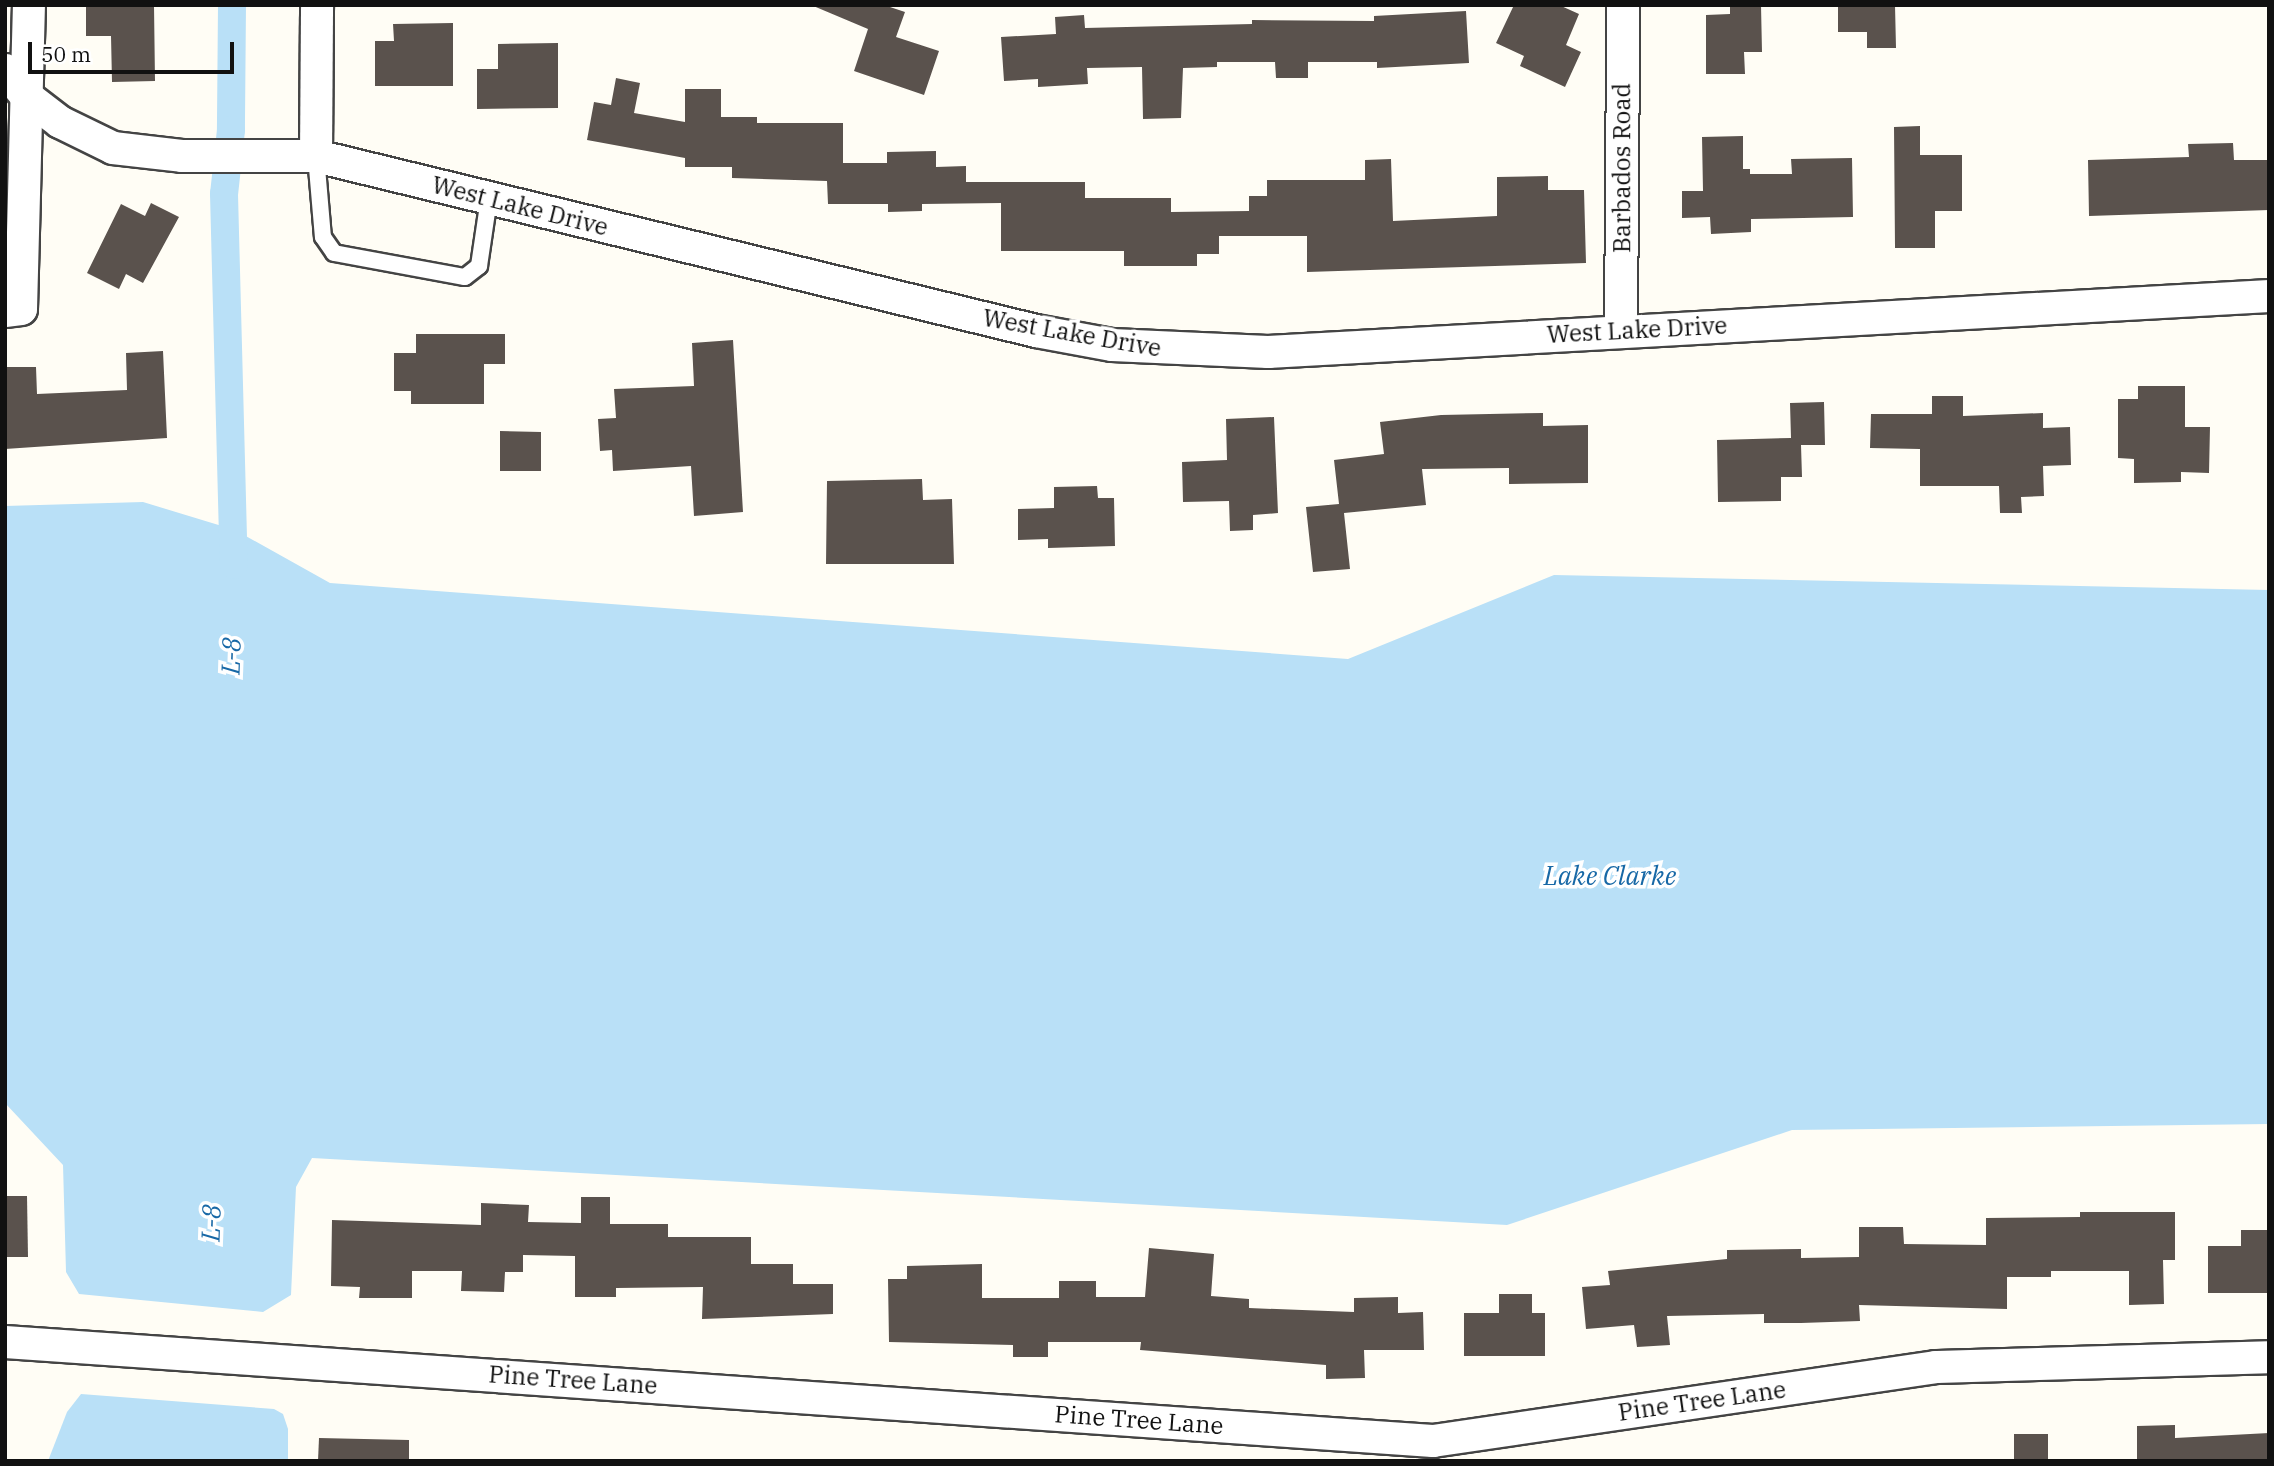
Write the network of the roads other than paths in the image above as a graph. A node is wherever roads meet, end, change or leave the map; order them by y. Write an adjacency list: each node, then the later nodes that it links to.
1 (29, 5): 5 (street)
2 (317, 5): 6 (street)
3 (1623, 5): 10 (street, Barbados Road)
4 (5, 71): 5 (street, West Lake Drive)
5 (26, 96): 6 (street, West Lake Drive); 9 (street)
6 (316, 156): 7 (street, West Lake Drive); 7 (lane)
7 (489, 198): 10 (street, West Lake Drive)
8 (2269, 296): 10 (street, West Lake Drive)
9 (13, 310)
10 (1621, 331)
11 (5, 1342): 12 (street, Pine Tree Lane)
12 (2269, 1357)

